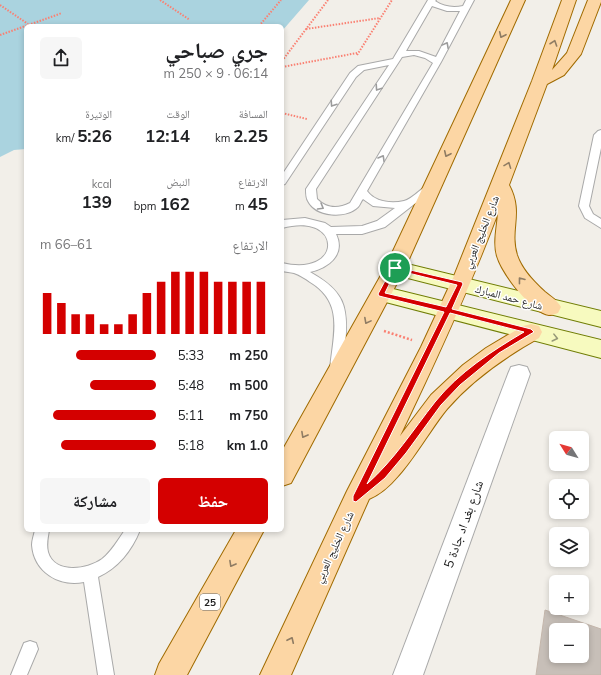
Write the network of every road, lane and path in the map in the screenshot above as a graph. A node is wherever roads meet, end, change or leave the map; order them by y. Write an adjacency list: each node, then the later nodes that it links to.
1 (160, 0): 13 (path)
2 (281, 0): 15 (path)
3 (328, 0): 17 (path)
4 (392, 0): 12 (path)
5 (518, 0): 31 (main road, one-way to 31)
6 (569, 0): 25 (main road, شارع الخليج العربي, one-way to 6)
7 (431, 1): 8 (lane); 21 (lane)
8 (468, 4): 22 (lane, one-way to 8)
9 (0, 5): 14 (path)
10 (596, 5): 25 (main road)
11 (62, 12): 14 (path)
12 (380, 18): 17 (path); 19 (path)
13 (190, 20)
14 (28, 24)
15 (261, 24)
16 (24, 26): 18 (path)
17 (306, 29): 20 (path)
18 (0, 35)
19 (357, 53): 23 (path); 24 (path)
20 (284, 58)
21 (397, 58): 22 (lane); 24 (lane); 32 (lane, one-way to 32)
22 (437, 62): 32 (lane, one-way to 22)
23 (284, 67)
24 (353, 75): 27 (lane, one-way to 27)
25 (540, 81): 30 (main road, شارع الخليج العربي, one-way to 25)
26 (284, 113): 27 (path)
27 (321, 122): 29 (lane)
28 (601, 133): 35 (lane)
29 (284, 179)
30 (500, 186): 40 (main road, شارع الخليج العربي); 42 (main road, one-way to 30)
31 (432, 187): 33 (lane); 38 (main road)
32 (363, 192): 33 (lane)
33 (409, 204): 36 (lane)
34 (284, 224): 36 (lane)
35 (601, 224)
36 (327, 231): 39 (lane)
37 (284, 267): 39 (lane)
38 (395, 268): 40 (main road, شارع حمد المبارك); 41 (main road)
39 (298, 270): 48 (lane)
40 (460, 284): 42 (main road, شارع حمد المبارك); 43 (main road, شارع الخليج العربي)
41 (382, 294): 43 (main road); 48 (main road, one-way to 48)
42 (550, 307): 44 (main road, شارع حمد المبارك)
43 (448, 310): 45 (main road); 50 (main road, شارع الخليج العربي)
44 (601, 320)
45 (531, 332): 46 (main road, one-way to 46); 50 (main road)
46 (601, 349)
47 (519, 374): 60 (street, شارع بغد اد جادة 5)
48 (335, 380): 49 (main road, one-way to 49)
49 (284, 470)
50 (356, 499): 59 (main road, شارع الخليج العربي, one-way to 50)
51 (42, 532): 54 (lane)
52 (132, 532): 54 (lane)
53 (250, 532): 58 (main road, 25, one-way to 58)
54 (90, 574): 57 (lane)
55 (30, 649): 56 (lane)
56 (19, 675)
57 (106, 675)
58 (170, 675)
59 (275, 675)
60 (408, 675)

